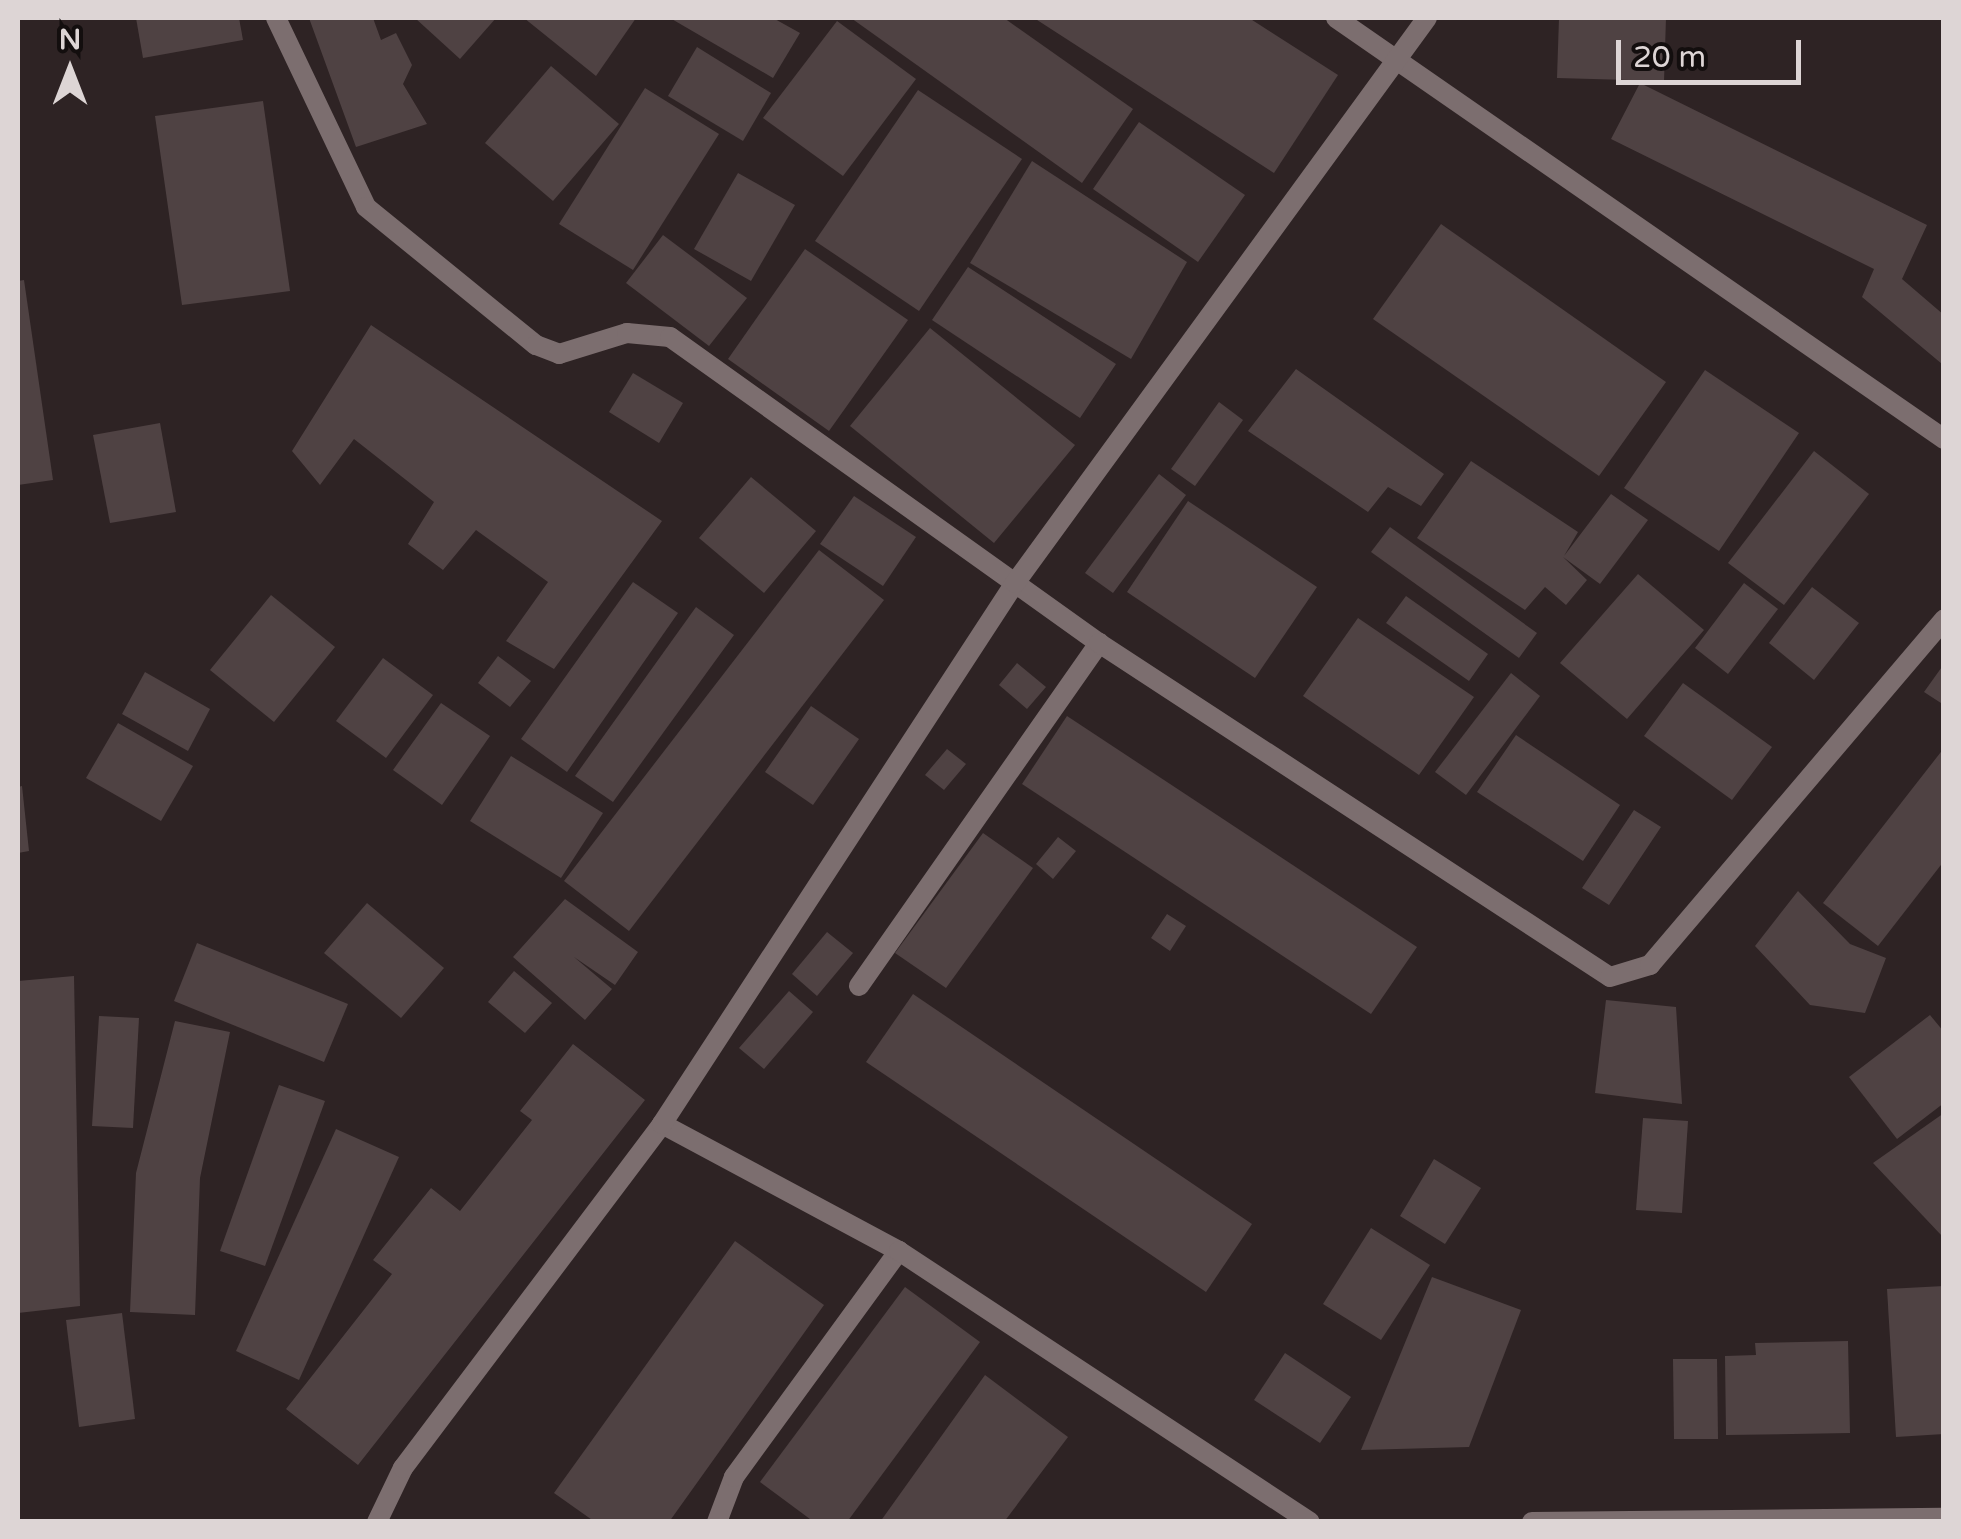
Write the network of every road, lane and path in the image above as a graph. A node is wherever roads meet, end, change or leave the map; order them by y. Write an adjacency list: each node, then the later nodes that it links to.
1 (276, 18): 6 (street)
2 (1336, 18): 4 (street)
3 (1427, 18): 4 (street)
4 (1398, 62): 5 (street); 6 (street)
5 (1944, 440)
6 (1016, 583): 8 (street); 10 (street)
7 (1944, 618): 8 (street)
8 (1099, 643): 9 (street)
9 (859, 986)
10 (662, 1124): 11 (street); 13 (street)
11 (898, 1251): 14 (street); 15 (street)
12 (1944, 1518): 16 (street)
13 (377, 1522)
14 (717, 1522)
15 (1310, 1522)
16 (1532, 1522)

